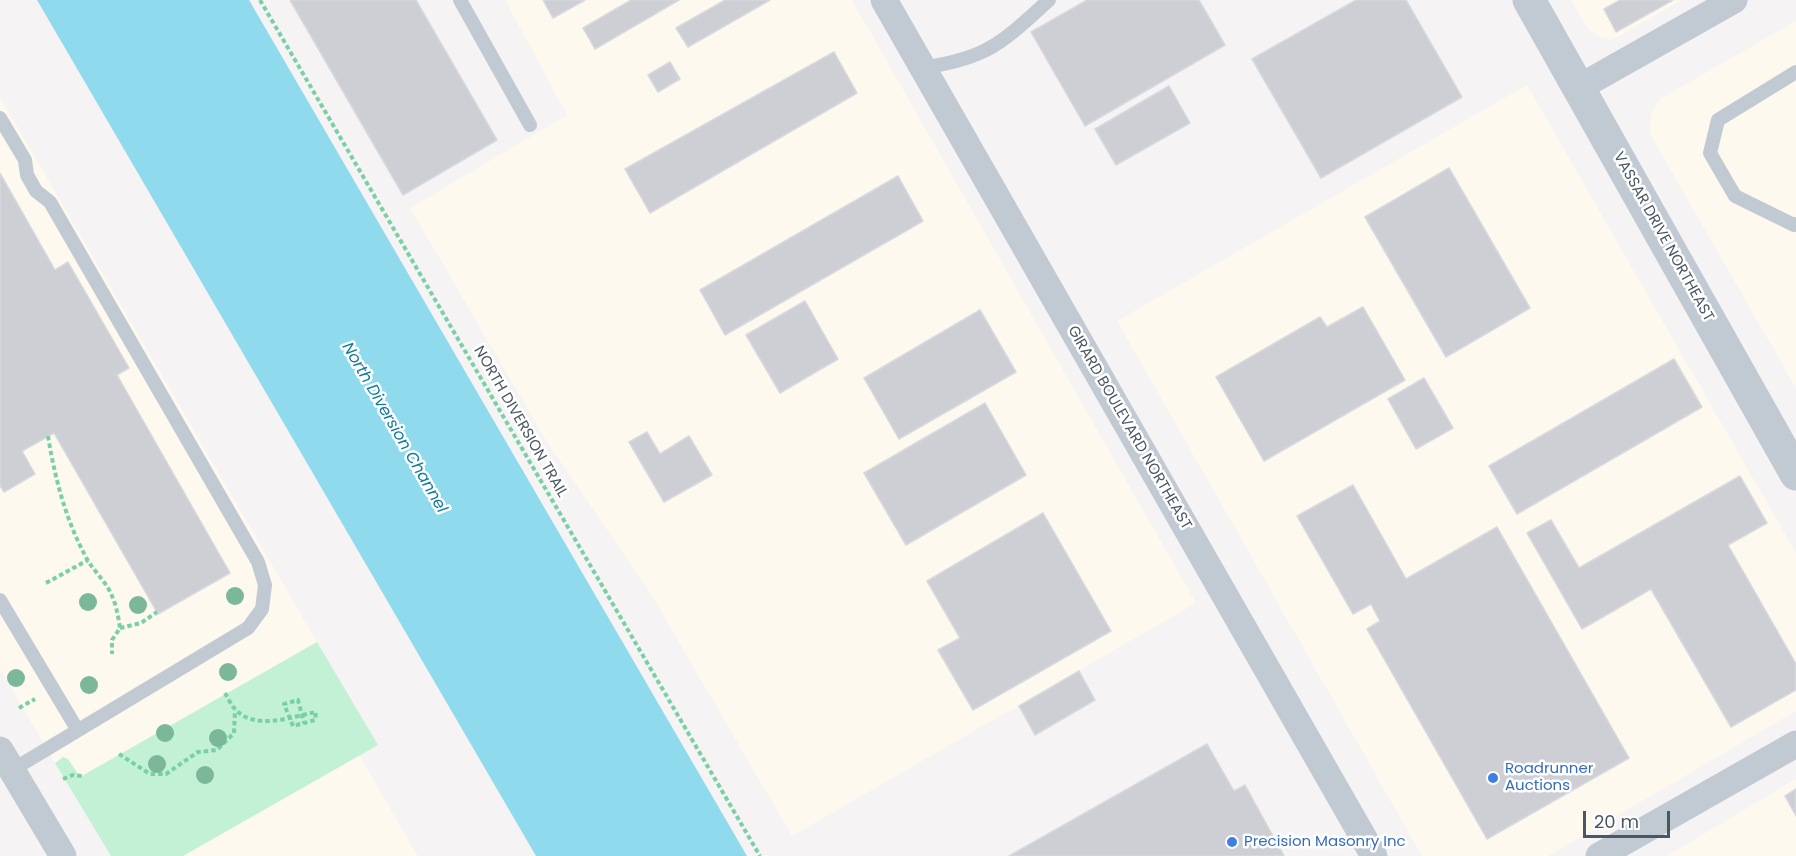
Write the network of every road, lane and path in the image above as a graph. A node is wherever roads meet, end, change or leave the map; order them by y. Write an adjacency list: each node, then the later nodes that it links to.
1 (260, 0): 35 (path, NORTH DIVERSION TRAIL)
2 (460, 0): 11 (lane)
3 (884, 0): 7 (street, GIRARD BOULEVARD NORTHEAST)
4 (1048, 0): 7 (lane)
5 (1529, 0): 9 (street, VASSAR DRIVE NORTHEAST)
6 (1734, 0): 9 (street)
7 (923, 68): 36 (street, GIRARD BOULEVARD NORTHEAST)
8 (1796, 72): 12 (lane)
9 (1580, 87): 14 (street, VASSAR DRIVE NORTHEAST)
10 (0, 118): 28 (lane)
11 (530, 125)
12 (1796, 224)
13 (48, 436): 15 (path)
14 (1796, 474)
15 (87, 560): 16 (path); 19 (path)
16 (46, 584)
17 (0, 600): 28 (lane)
18 (157, 612): 19 (path)
19 (120, 628): 20 (path)
20 (111, 654)
21 (225, 693): 24 (path)
22 (36, 699): 23 (path)
23 (19, 708)
24 (235, 710): 26 (path); 30 (path)
25 (302, 715): 26 (path); 26 (path); 27 (path); 27 (path)
26 (290, 717): 27 (path)
27 (304, 723)
28 (77, 729): 31 (lane)
29 (1796, 744): 37 (street)
30 (119, 754)
31 (6, 760): 34 (street)
32 (82, 776): 33 (path)
33 (63, 779)
34 (63, 856)
35 (760, 856)
36 (1374, 856)
37 (1599, 856)

